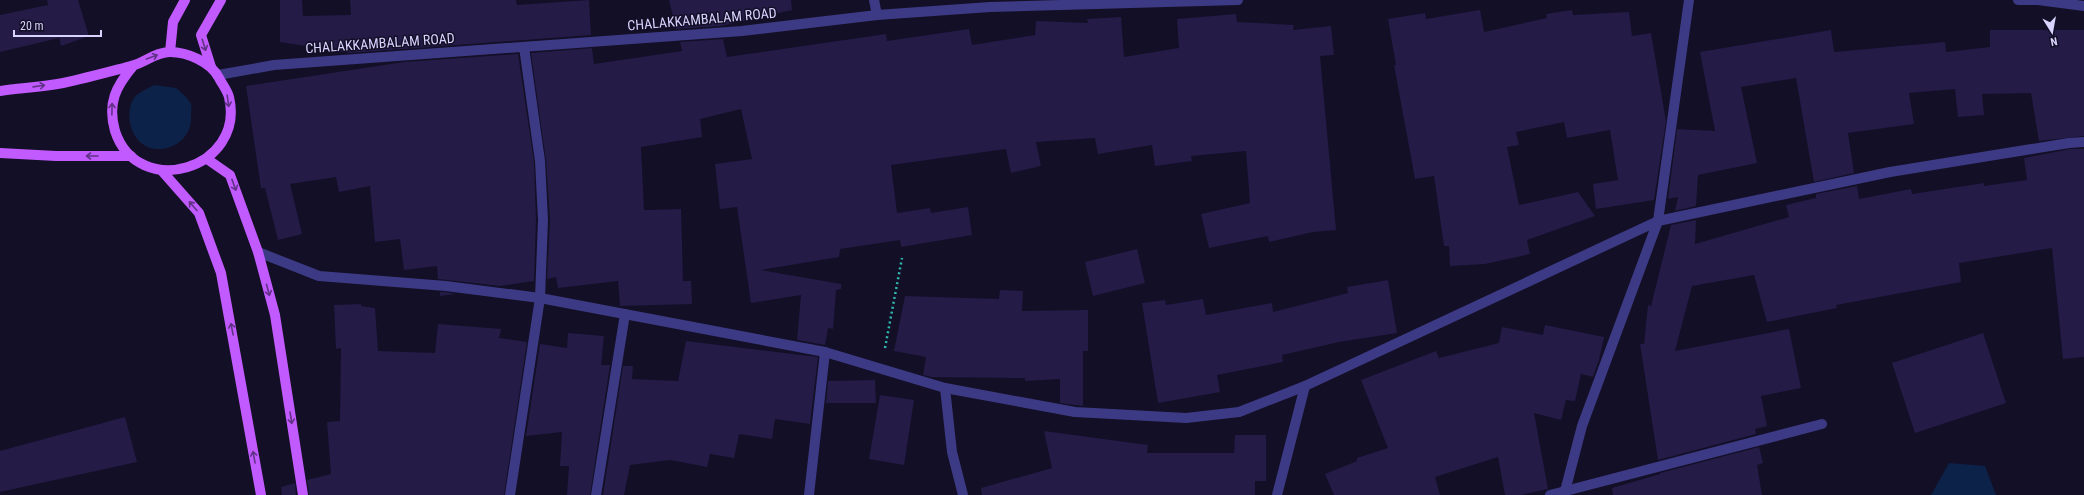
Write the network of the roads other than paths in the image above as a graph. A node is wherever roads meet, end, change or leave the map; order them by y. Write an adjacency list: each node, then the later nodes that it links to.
1 (186, 0): 10 (main road)
2 (221, 0): 12 (main road, one-way to 12)
3 (874, 0): 8 (street)
4 (1238, 0): 8 (street, CHALAKKAMBALAM ROAD)
5 (1689, 0): 20 (street)
6 (2018, 0): 7 (street)
7 (2084, 6)
8 (877, 15): 9 (street, CHALAKKAMBALAM ROAD)
9 (524, 47): 13 (street, CHALAKKAMBALAM ROAD); 22 (street)
10 (170, 52): 11 (main road, one-way to 10); 12 (main road)
11 (134, 65): 14 (main road, one-way to 11); 17 (main road, one-way to 11)
12 (211, 67): 13 (main road)
13 (218, 75): 18 (main road, one-way to 18)
14 (0, 91)
15 (2084, 142): 20 (street)
16 (0, 153): 17 (main road, one-way to 16)
17 (132, 156): 19 (main road)
18 (207, 159): 19 (main road); 21 (main road, one-way to 21)
19 (162, 171): 29 (main road, one-way to 19)
20 (1658, 221): 25 (street); 28 (street)
21 (258, 252): 22 (street); 30 (main road, one-way to 30)
22 (540, 298): 23 (street); 31 (street)
23 (626, 314): 24 (street); 32 (street)
24 (824, 352): 26 (street); 33 (street)
25 (1305, 386): 26 (street); 35 (street)
26 (945, 388): 34 (street)
27 (1822, 424): 28 (street)
28 (1565, 492): 36 (street)
29 (261, 495)
30 (303, 495)
31 (510, 495)
32 (596, 495)
33 (809, 495)
34 (963, 495)
35 (1277, 495)
36 (1550, 495)

